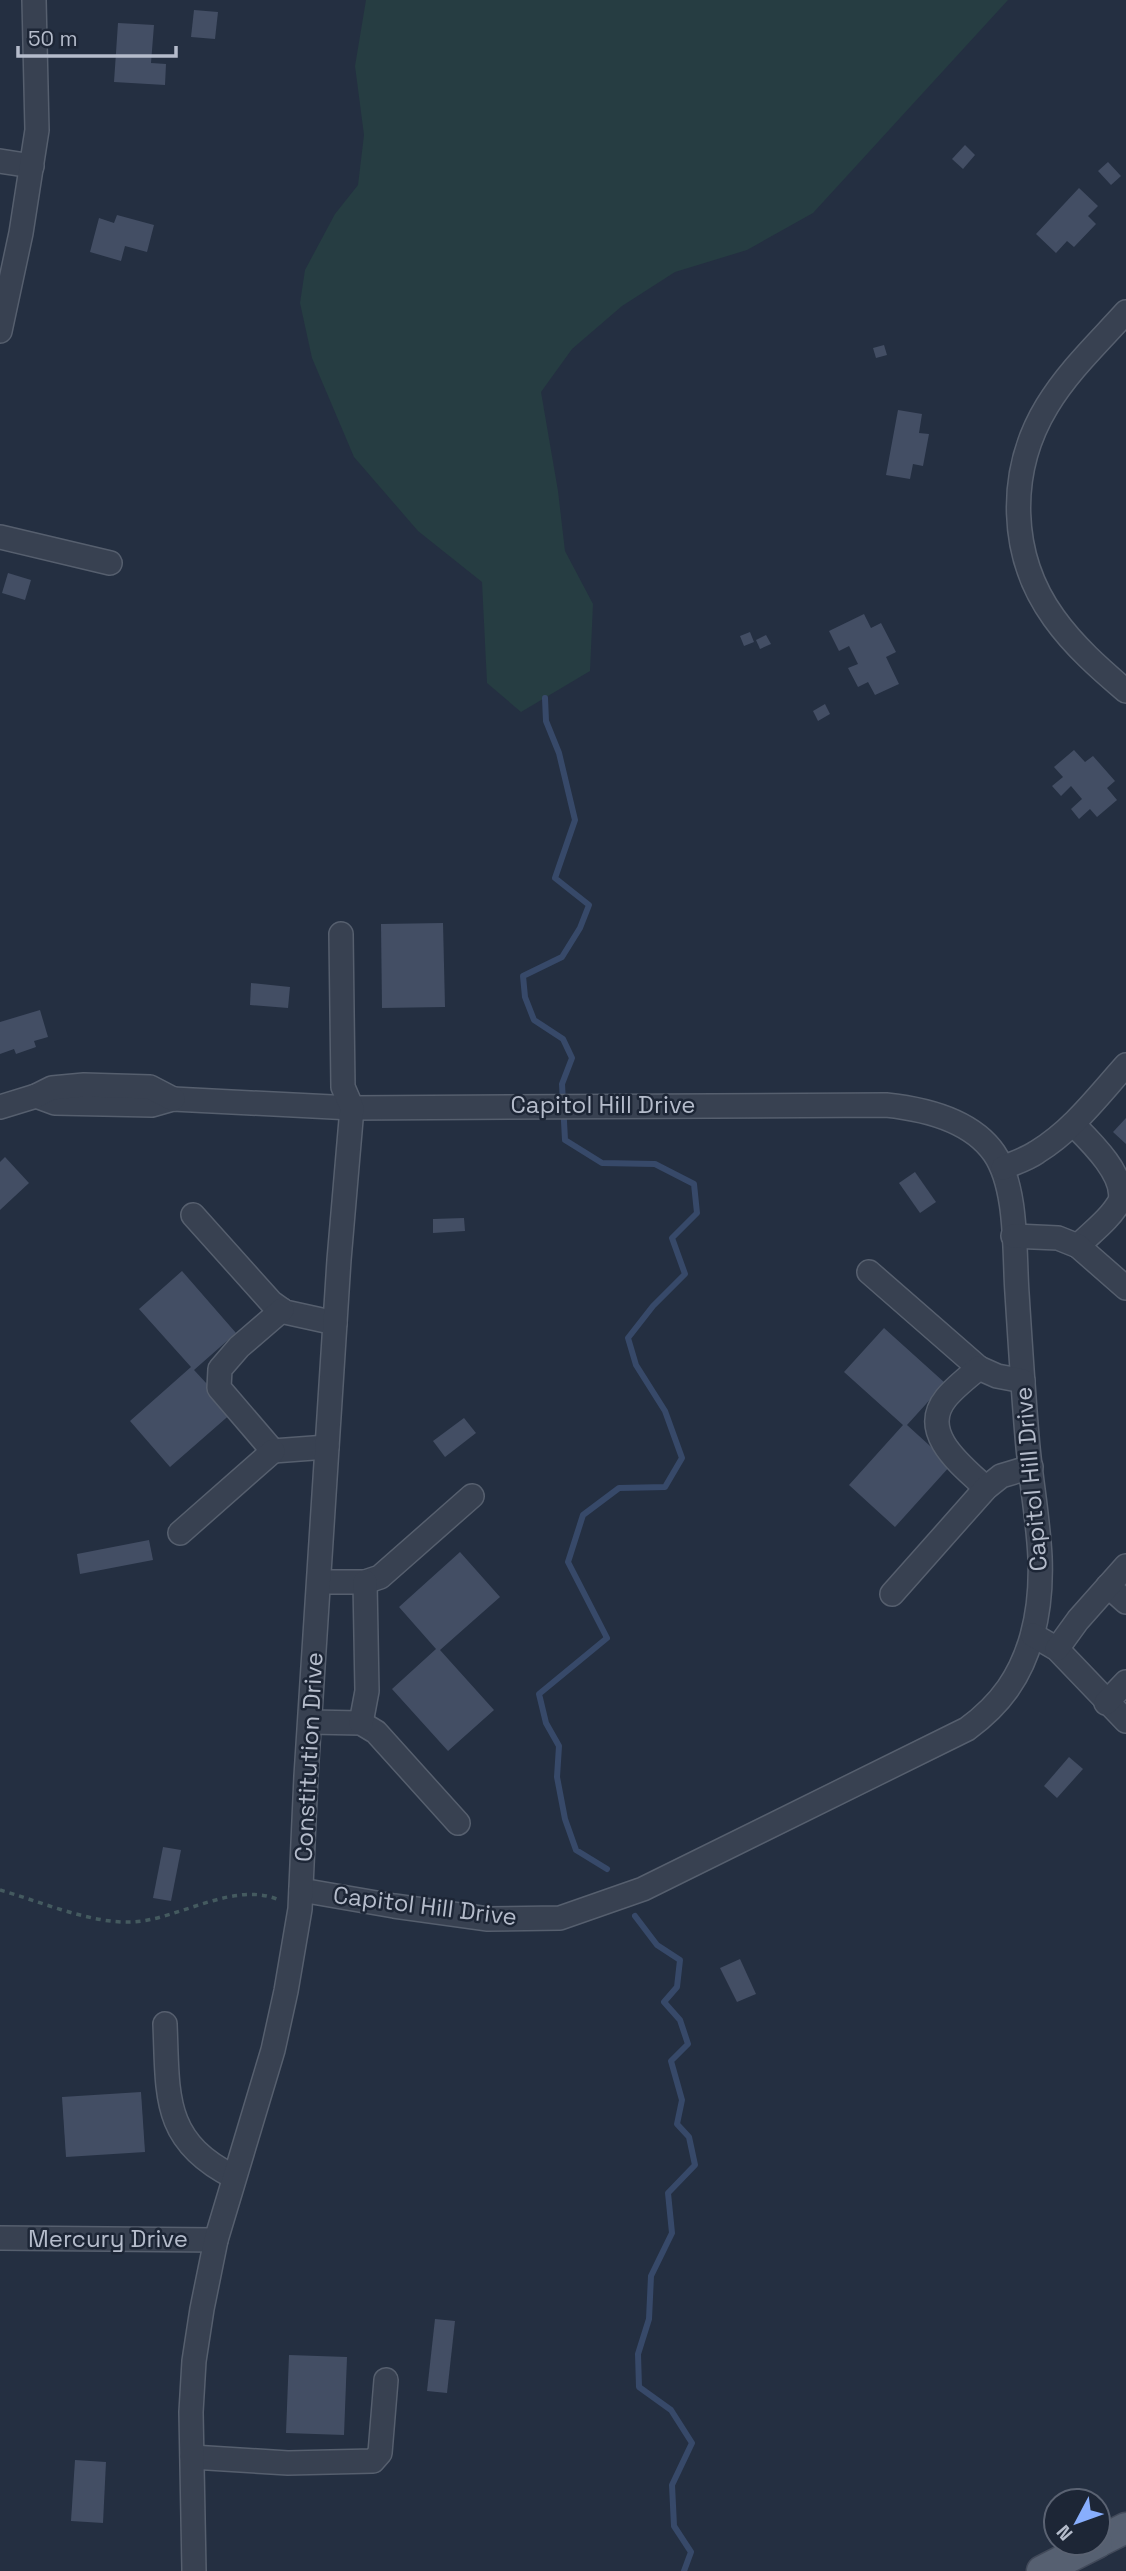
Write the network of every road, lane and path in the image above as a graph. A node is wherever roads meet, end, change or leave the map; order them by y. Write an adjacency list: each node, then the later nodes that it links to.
1 (34, 0): 3 (street)
2 (0, 161): 3 (street)
3 (32, 166): 5 (street)
4 (1126, 312): 8 (street)
5 (0, 331)
6 (0, 537): 7 (street)
7 (110, 563)
8 (1126, 691)
9 (341, 934): 12 (street, Constitution Drive)
10 (1126, 1065): 13 (street)
11 (0, 1107): 12 (street, Capitol Hill Drive)
12 (352, 1108): 14 (street, Capitol Hill Drive); 21 (street, Constitution Drive)
13 (1073, 1124): 14 (street); 17 (street)
14 (1003, 1168): 16 (street, Capitol Hill Drive)
15 (193, 1215): 20 (street)
16 (1013, 1236): 17 (street); 23 (street, Capitol Hill Drive)
17 (1078, 1246): 19 (street)
18 (869, 1272): 22 (street)
19 (1126, 1289)
20 (282, 1310): 21 (street); 25 (street)
21 (335, 1324): 24 (street, Constitution Drive)
22 (979, 1368): 23 (street); 27 (street)
23 (1023, 1381): 26 (street, Capitol Hill Drive)
24 (327, 1447): 25 (street); 31 (street, Constitution Drive)
25 (273, 1451): 29 (street)
26 (1031, 1467): 27 (street); 36 (street, Capitol Hill Drive)
27 (986, 1488): 34 (street)
28 (472, 1496): 32 (street)
29 (180, 1533)
30 (1126, 1566): 33 (street)
31 (319, 1581): 32 (street); 41 (street, Constitution Drive)
32 (365, 1582): 42 (street)
33 (1108, 1586): 35 (street); 37 (street)
34 (892, 1594)
35 (1126, 1602)
36 (1033, 1635): 37 (street); 45 (street, Capitol Hill Drive)
37 (1057, 1648): 39 (street)
38 (1126, 1682): 39 (street)
39 (1106, 1703): 40 (street)
40 (1126, 1721)
41 (310, 1722): 42 (street); 45 (street, Constitution Drive)
42 (361, 1723): 43 (street)
43 (458, 1823)
44 (0, 1890): 45 (path)
45 (301, 1899): 47 (street, Constitution Drive)
46 (165, 2024): 47 (street)
47 (234, 2177): 49 (street, Constitution Drive)
48 (0, 2238): 49 (street, Mercury Drive)
49 (216, 2240): 51 (street, Constitution Drive)
50 (386, 2380): 51 (street)
51 (192, 2457): 53 (street, Constitution Drive)
52 (1070, 2557): 54 (main road)
53 (194, 2571)
54 (1042, 2571)

